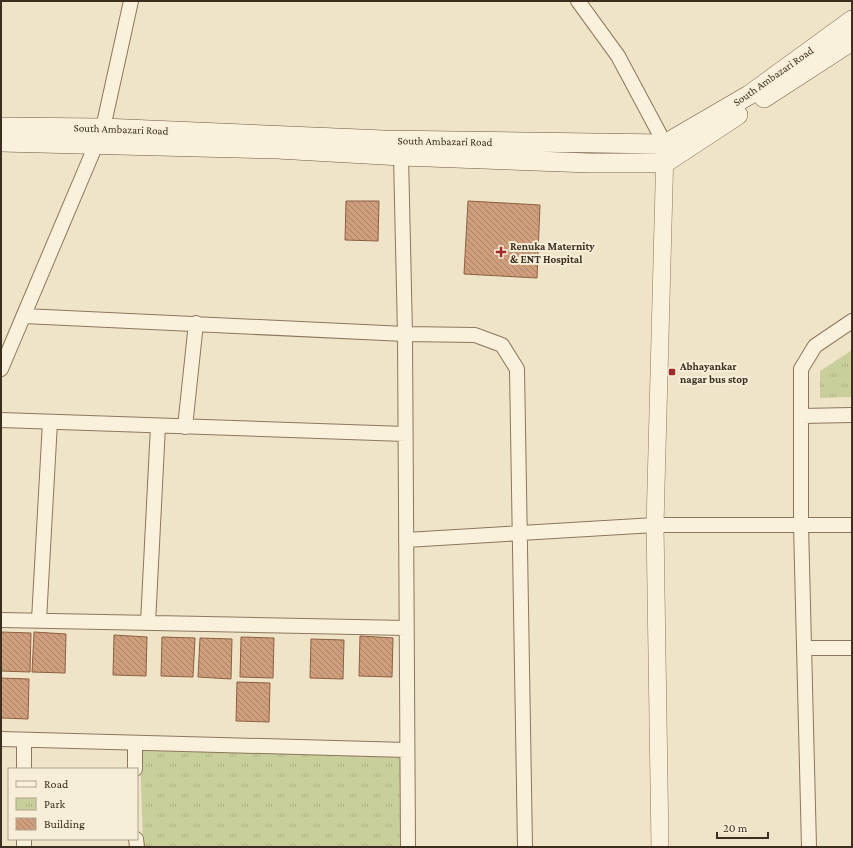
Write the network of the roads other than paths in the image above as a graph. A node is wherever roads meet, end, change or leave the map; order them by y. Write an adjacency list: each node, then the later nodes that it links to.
1 (130, 1): 6 (street)
2 (578, 1): 8 (street)
3 (852, 20): 8 (main road, South Ambazari Road)
4 (852, 41): 10 (main road, South Ambazari Road)
5 (1, 127): 6 (main road, South Ambazari Road)
6 (100, 136): 7 (main road, South Ambazari Road); 8 (main road, South Ambazari Road); 9 (main road, South Ambazari Road); 11 (street)
7 (1, 142)
8 (664, 144): 10 (street)
9 (401, 156): 10 (main road, South Ambazari Road); 14 (street)
10 (665, 163): 23 (street)
11 (24, 316): 13 (street); 15 (street)
12 (852, 321): 17 (street)
13 (196, 323): 14 (street); 21 (street)
14 (404, 334): 22 (street); 26 (street)
15 (1, 369)
16 (852, 415): 17 (street)
17 (802, 416): 24 (street)
18 (1, 420): 19 (street)
19 (50, 422): 20 (street); 29 (street)
20 (158, 426): 21 (street); 30 (street)
21 (185, 427): 22 (street)
22 (405, 434): 27 (street)
23 (655, 525): 24 (street); 26 (street); 42 (street)
24 (801, 525): 25 (street); 32 (street)
25 (852, 525)
26 (520, 533): 27 (street); 41 (street)
27 (406, 540): 31 (street)
28 (1, 620): 29 (street)
29 (39, 620): 30 (street)
30 (148, 623): 31 (street)
31 (406, 628): 37 (street)
32 (804, 648): 33 (street); 43 (street)
33 (852, 648)
34 (1, 739): 35 (street)
35 (24, 740): 36 (street); 38 (street)
36 (134, 743): 37 (street); 39 (street)
37 (407, 750): 40 (street)
38 (24, 768)
39 (135, 768)
40 (408, 847)
41 (525, 847)
42 (660, 847)
43 (809, 847)

